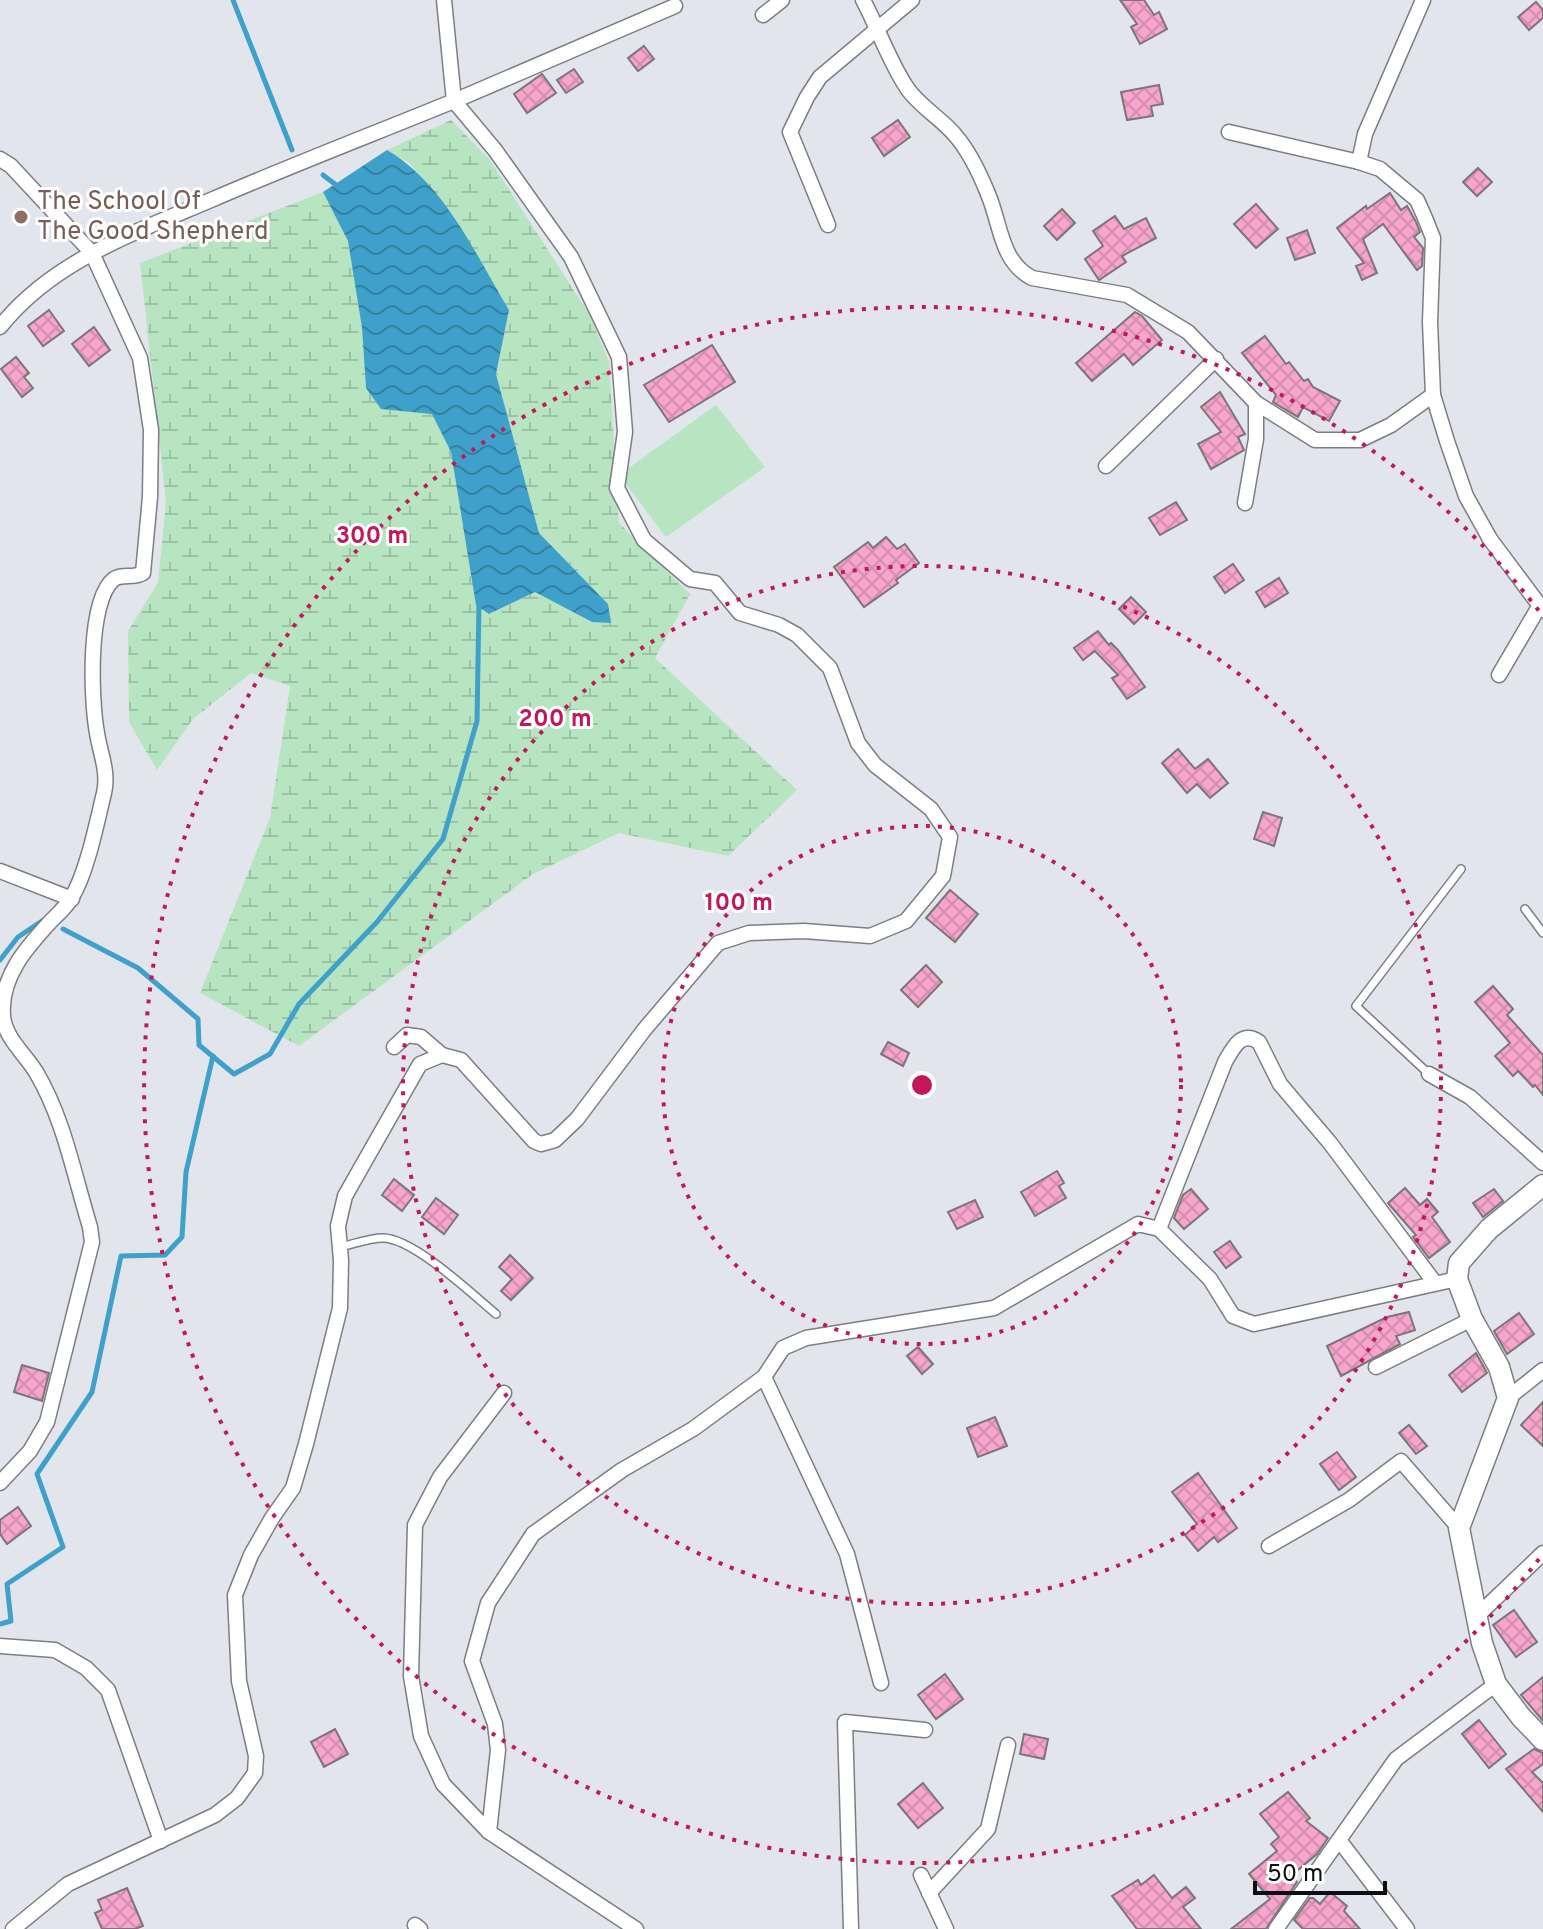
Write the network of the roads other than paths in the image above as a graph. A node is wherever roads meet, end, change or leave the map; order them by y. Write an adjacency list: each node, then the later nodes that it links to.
1 (444, 0): 9 (street)
2 (782, 0): 7 (street)
3 (863, 0): 8 (street)
4 (912, 0): 8 (street)
5 (1423, 0): 12 (street)
6 (675, 6): 9 (street)
7 (763, 15)
8 (877, 27): 13 (street); 16 (street)
9 (454, 101): 14 (street); 29 (street)
10 (1229, 132): 12 (street)
11 (0, 159): 14 (street)
12 (1359, 162): 17 (street)
13 (828, 225)
14 (92, 253): 15 (street); 25 (street)
15 (0, 327)
16 (1216, 359): 18 (street); 19 (street)
17 (1433, 395): 18 (street); 21 (street)
18 (1256, 403): 20 (street)
19 (1106, 466)
20 (1245, 503)
21 (1541, 607): 22 (street)
22 (1499, 675)
23 (1461, 869): 30 (lane)
24 (0, 871): 25 (street)
25 (72, 899): 44 (street)
26 (1525, 909): 27 (lane)
27 (1543, 933)
28 (394, 1047): 29 (street)
29 (442, 1055): 34 (street)
30 (1429, 1074): 31 (street)
31 (1543, 1163)
32 (1543, 1185): 35 (street)
33 (1159, 1229): 36 (street); 36 (street); 41 (street)
34 (340, 1247): 37 (lane); 57 (street)
35 (1457, 1279): 36 (street); 38 (street)
36 (1435, 1283)
37 (496, 1314)
38 (1472, 1319): 39 (street); 43 (street)
39 (1376, 1367)
40 (1543, 1370): 43 (street)
41 (764, 1377): 50 (street); 55 (street)
42 (504, 1393): 55 (street)
43 (1508, 1398): 45 (street)
44 (0, 1483)
45 (1459, 1528): 46 (street); 48 (street)
46 (1269, 1546)
47 (1543, 1553): 48 (street)
48 (1476, 1617): 51 (street)
49 (0, 1646): 57 (street)
50 (881, 1683)
51 (1496, 1684): 53 (street); 56 (street)
52 (925, 1730): 62 (street)
53 (1543, 1740)
54 (1008, 1745): 59 (street)
55 (489, 1832): 61 (street)
56 (1339, 1840): 64 (street); 65 (street)
57 (161, 1841): 60 (street)
58 (921, 1875): 59 (street)
59 (929, 1893): 63 (street)
60 (13, 1929)
61 (636, 1929)
62 (851, 1929)
63 (946, 1929)
64 (1276, 1929)
65 (1407, 1929)

